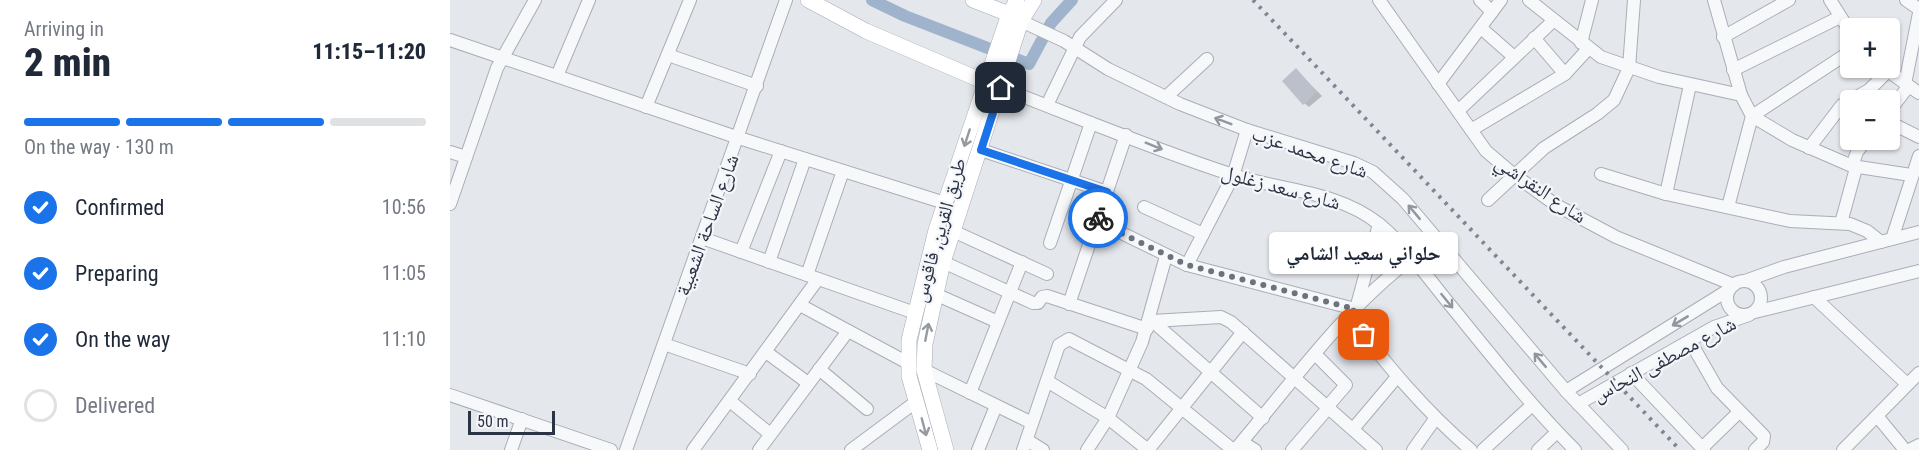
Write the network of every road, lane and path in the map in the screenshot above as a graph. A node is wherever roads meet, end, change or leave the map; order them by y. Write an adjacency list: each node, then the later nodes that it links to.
1 (536, 0): 34 (street)
2 (589, 0): 41 (street)
3 (690, 0): 32 (street)
4 (786, 0): 46 (street, شارع الساحة الشعبية)
5 (808, 0): 40 (main road)
6 (973, 0): 25 (main road)
7 (1017, 0): 25 (main road)
8 (1034, 0): 25 (main road)
9 (1116, 0): 30 (street)
10 (1379, 0): 44 (street, شارع النقراشي)
11 (1480, 0): 22 (street)
12 (1501, 0): 22 (street)
13 (1578, 0): 20 (street)
14 (1634, 0): 37 (street)
15 (1714, 0): 27 (street)
16 (1789, 0): 27 (street)
17 (1830, 0): 23 (street)
18 (1906, 0): 21 (street)
19 (1536, 2): 24 (street)
20 (1591, 4): 31 (street)
21 (1919, 11): 48 (street)
22 (1492, 12): 26 (street)
23 (1839, 17): 38 (street)
24 (1552, 21): 28 (street); 31 (street)
25 (1017, 24): 30 (street, شارع محمد عزب); 40 (main road, طريق القرين, فاقوس); 47 (main road, طريق القرين, فاقوس)
26 (1481, 28): 33 (street); 44 (street)
27 (1723, 37): 38 (street)
28 (1534, 38): 33 (street); 39 (street)
29 (450, 40): 34 (street)
30 (1068, 44): 50 (street, شارع محمد عزب); 52 (street)
31 (1585, 46): 37 (street); 39 (street)
32 (668, 55): 46 (street); 53 (street)
33 (1514, 57): 54 (street)
34 (502, 58): 41 (street); 69 (street)
35 (1840, 58): 55 (street)
36 (1207, 59): 50 (street)
37 (1629, 68): 45 (street); 73 (street)
38 (1733, 70): 49 (street)
39 (1565, 74): 58 (street)
40 (988, 75): 81 (main road, طريق القرين, فاقوس, one-way to 81)
41 (557, 76): 53 (street)
42 (1879, 78): 63 (street)
43 (1898, 78): 48 (street)
44 (1438, 84): 54 (street, شارع النقراشي)
45 (1690, 85): 49 (street); 79 (street)
46 (756, 86): 62 (street, شارع الساحة الشعبية)
47 (1001, 88): 52 (street, شارع سعد زغلول); 64 (main road, طريق القرين, فاقوس)
48 (1911, 88): 51 (street)
49 (1741, 95): 55 (street)
50 (1166, 97): 59 (street, شارع محمد عزب, one-way to 50)
51 (1900, 100)
52 (1047, 105): 56 (street, شارع سعد زغلول)
53 (646, 107): 62 (street)
54 (1458, 111): 58 (street, شارع النقراشي)
55 (1752, 116): 63 (street); 84 (street)
56 (1091, 123): 60 (street, شارع سعد زغلول); 77 (street)
57 (1900, 128): 61 (street)
58 (1470, 129): 73 (street, شارع النقراشي)
59 (1247, 130): 76 (street); 134 (street, شارع محمد عزب, one-way to 59)
60 (1126, 135): 76 (street, شارع سعد زغلول, one-way to 76); 78 (street)
61 (1919, 137)
62 (739, 138): 66 (street); 91 (street, شارع الساحة الشعبية)
63 (1809, 148): 71 (street)
64 (981, 150): 77 (street); 88 (main road, طريق القرين, فاقوس)
65 (1858, 150): 71 (street)
66 (781, 151): 70 (street); 94 (street)
67 (450, 152): 69 (street)
68 (1919, 156): 75 (street)
69 (466, 157): 82 (street)
70 (805, 159): 72 (street); 97 (street)
71 (1854, 167): 75 (street); 86 (street)
72 (843, 171): 81 (street); 103 (street)
73 (1513, 174): 80 (street); 104 (street, شارع النقراشي)
74 (1601, 174): 79 (street)
75 (1911, 175): 92 (street)
76 (1233, 176): 87 (street, شارع سعد زغلول); 90 (street)
77 (1070, 179): 78 (street); 93 (street)
78 (1107, 192): 85 (street)
79 (1666, 194): 84 (street)
80 (1488, 200)
81 (945, 203): 110 (main road, طريق القرين, فاقوس)
82 (450, 204)
83 (1144, 207): 90 (street)
84 (1728, 207): 86 (street)
85 (1096, 221): 95 (street); 108 (street)
86 (1841, 223): 92 (street)
87 (1378, 224): 96 (street, شارع سعد زغلول); 111 (street)
88 (954, 231): 98 (main road, طريق القرين, فاقوس); 99 (street)
89 (1919, 232): 92 (street, شارع مصطفى النحاس)
90 (1203, 234): 100 (street)
91 (702, 238): 94 (street); 118 (street, شارع الساحة الشعبية)
92 (1887, 240): 104 (street, شارع مصطفى النحاس)
93 (1050, 243)
94 (741, 252): 97 (street)
95 (1166, 256): 100 (street); 114 (street)
96 (1412, 258): 111 (street); 141 (street, شارع سعد زغلول, one-way to 141)
97 (769, 262): 103 (street)
98 (943, 262): 105 (street); 106 (main road, طريق القرين, فاقوس)
99 (1022, 262): 102 (street); 105 (street)
100 (1187, 265): 111 (street)
101 (1919, 271): 107 (street, شارع مصطفى النحاس)
102 (1047, 274)
103 (813, 277): 109 (street); 110 (street)
104 (1736, 285): 112 (street); 112 (street); 134 (street, شارع مصطفى النحاس, one-way to 134)
105 (1009, 292): 108 (street); 113 (street)
106 (934, 294): 113 (street); 123 (main road, طريق القرين, فاقوس, one-way to 106)
107 (1814, 297): 112 (street, شارع مصطفى النحاس); 133 (street)
108 (1069, 304): 114 (street)
109 (800, 305): 115 (street); 119 (street)
110 (915, 313): 121 (main road, طريق القرين, فاقوس)
111 (1352, 313): 120 (street); 130 (street)
112 (1752, 314): 117 (street, شارع مصطفى النحاس)
113 (998, 322): 135 (street)
114 (1150, 323): 116 (street); 124 (street); 125 (street)
115 (848, 331): 121 (street); 122 (street)
116 (1243, 332): 125 (street); 129 (street)
117 (1690, 341): 126 (street, شارع مصطفى النحاس); 145 (street)
118 (664, 344): 128 (street); 161 (street, شارع الساحة الشعبية)
119 (766, 352): 128 (street); 132 (street)
120 (1316, 355): 129 (street); 142 (street)
121 (908, 363): 138 (main road, طريق القرين, فاقوس)
122 (819, 369): 132 (street); 144 (street)
123 (924, 370): 135 (street); 166 (main road, طريق القرين, فاقوس)
124 (1130, 370): 131 (street); 143 (street); 147 (street)
125 (1210, 372): 143 (street); 148 (street)
126 (1631, 373): 139 (street, شارع مصطفى النحاس); 158 (street)
127 (1919, 373): 133 (street)
128 (750, 374): 137 (street)
129 (1296, 378): 142 (street); 148 (street)
130 (1396, 378): 150 (street); 152 (street)
131 (1047, 381): 147 (street); 151 (street)
132 (808, 384): 154 (street)
133 (1907, 384): 146 (street)
134 (1566, 391): 139 (street, شارع محمد عزب)
135 (970, 393): 140 (street)
136 (450, 395): 149 (street)
137 (730, 401): 154 (street); 162 (street)
138 (916, 401): 164 (street); 165 (main road, طريق القرين, فاقوس, one-way to 165)
139 (1578, 405): 179 (street, شارع محمد عزب)
140 (996, 406): 151 (street); 167 (street)
141 (1531, 406): 153 (street, شارع سعد زغلول); 176 (street)
142 (1329, 407): 152 (street); 172 (street)
143 (1182, 408): 157 (street); 170 (street)
144 (867, 409)
145 (1739, 412): 158 (street); 180 (street)
146 (1877, 416): 181 (street); 182 (street)
147 (1107, 418): 169 (street); 170 (street)
148 (1263, 418): 157 (street)
149 (522, 419): 159 (street); 160 (street)
150 (1435, 419): 174 (street); 175 (street)
151 (1032, 423): 155 (street)
152 (1353, 429): 173 (street)
153 (1557, 432): 177 (street); 178 (street, شارع سعد زغلول)
154 (770, 434): 163 (street)
155 (1025, 445): 168 (street)
156 (1919, 446): 182 (street)
157 (1237, 447): 171 (street)
158 (1703, 449)
159 (511, 450)
160 (611, 450)
161 (626, 450)
162 (693, 450)
163 (759, 450)
164 (851, 450)
165 (930, 450)
166 (946, 450)
167 (978, 450)
168 (1043, 450)
169 (1087, 450)
170 (1148, 450)
171 (1255, 450)
172 (1292, 450)
173 (1376, 450)
174 (1413, 450)
175 (1471, 450)
176 (1483, 450)
177 (1538, 450)
178 (1575, 450)
179 (1622, 450)
180 (1755, 450)
181 (1843, 450)
182 (1907, 450)

